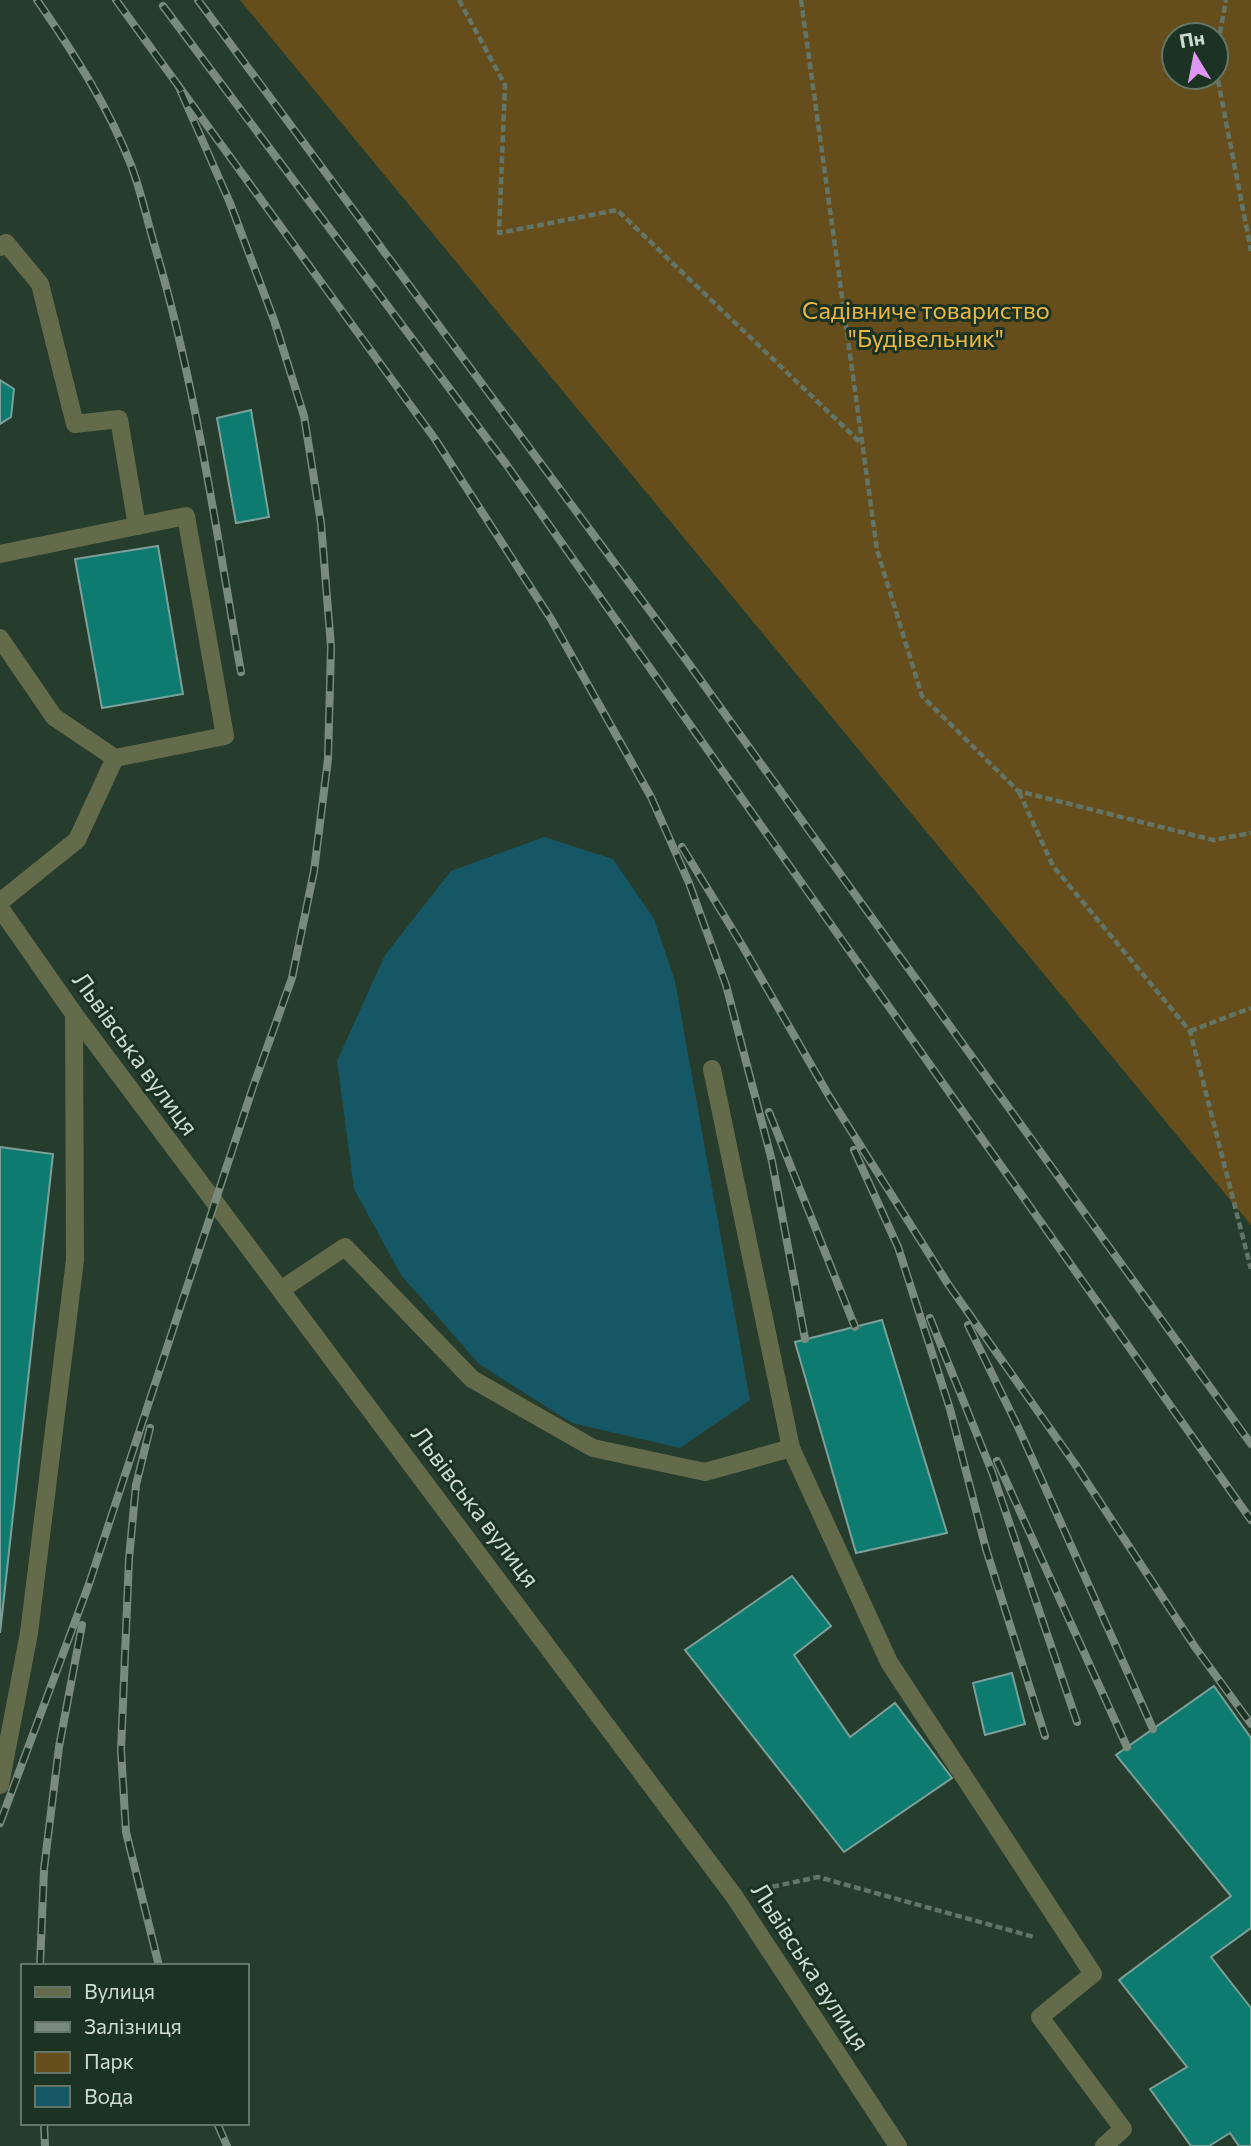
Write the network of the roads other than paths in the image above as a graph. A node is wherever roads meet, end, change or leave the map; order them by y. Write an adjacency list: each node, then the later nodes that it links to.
1 (0, 247): 2 (street)
2 (137, 526): 3 (street); 5 (street)
3 (0, 554)
4 (0, 638): 5 (street)
5 (116, 758): 6 (street)
6 (0, 902)
7 (0, 908): 8 (street, Львівська вулиця)
8 (74, 1014): 10 (street, Львівська вулиця); 12 (street)
9 (712, 1069): 11 (street)
10 (282, 1289): 11 (street); 13 (street, Львівська вулиця)
11 (791, 1448): 14 (street)
12 (0, 1785)
13 (898, 2146)
14 (1104, 2146)

